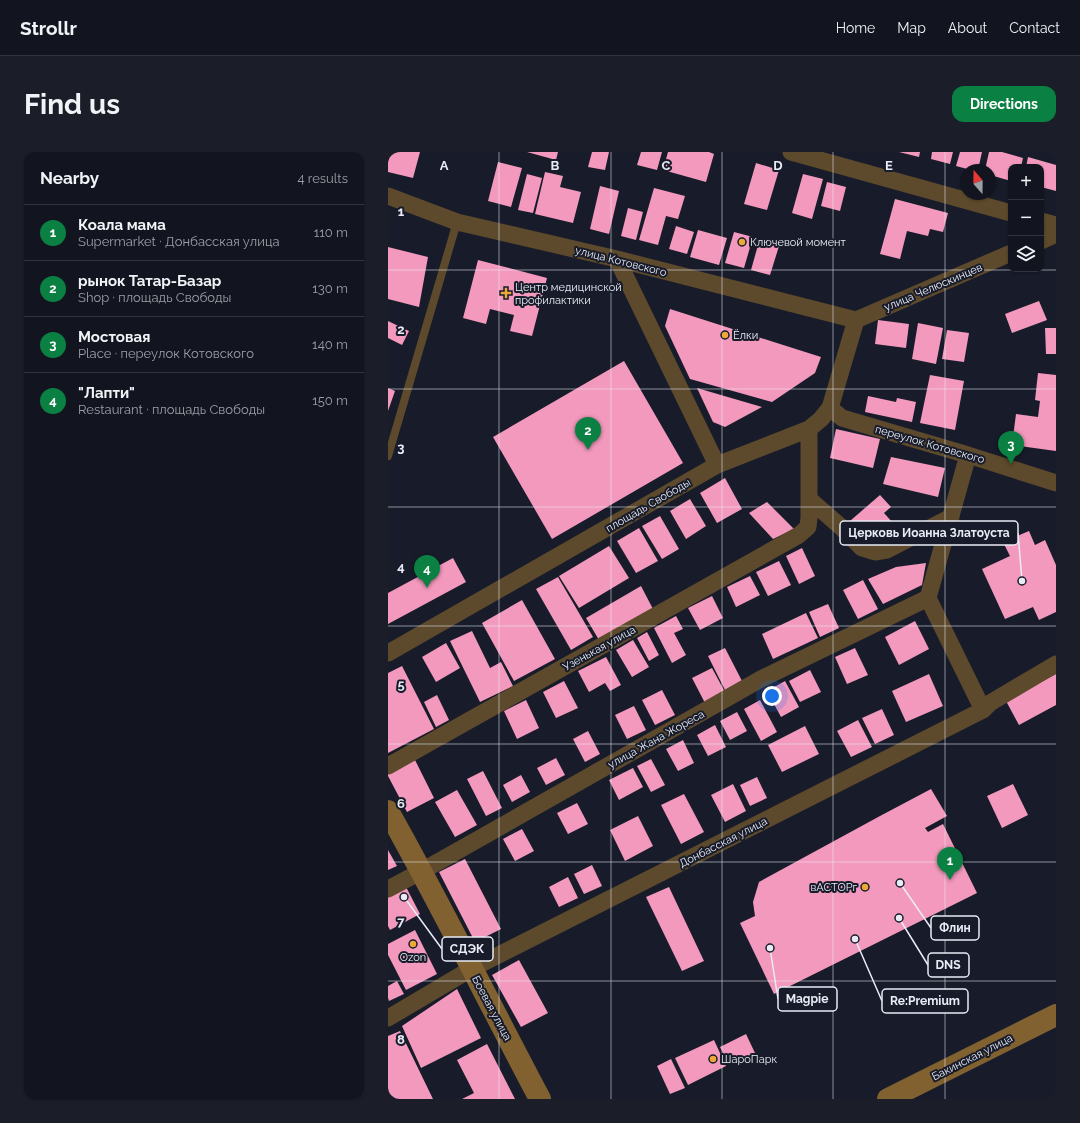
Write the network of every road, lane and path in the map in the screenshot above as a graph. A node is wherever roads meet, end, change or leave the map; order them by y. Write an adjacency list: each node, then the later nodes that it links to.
1 (791, 152): 3 (street)
2 (388, 196): 4 (street, улица Котовского)
3 (1008, 212)
4 (457, 222): 10 (street, улица Котовского); 15 (lane)
5 (1044, 222): 6 (street)
6 (1056, 225)
7 (1056, 234): 8 (street)
8 (1044, 239)
9 (1008, 254): 11 (street, улица Челюскинцев)
10 (617, 259): 11 (street, улица Котовского); 16 (street)
11 (856, 320): 12 (street, площадь Свободы)
12 (830, 408): 13 (street, площадь Свободы); 14 (street, переулок Котовского)
13 (809, 429): 16 (street, площадь Свободы); 18 (street)
14 (968, 455): 17 (street, переулок Котовского); 19 (street)
15 (388, 456)
16 (718, 465): 21 (street, площадь Свободы)
17 (1056, 483)
18 (809, 499): 19 (street); 24 (street, Узенькая улица)
19 (951, 517): 20 (street)
20 (928, 598): 23 (street); 26 (street, улица Жана Жореса)
21 (388, 653)
22 (1056, 664): 23 (street, Донбасская улица)
23 (983, 710): 28 (street, Донбасская улица)
24 (388, 766)
25 (388, 811): 26 (main road, Боевая улица)
26 (422, 871): 27 (street, улица Жана Жореса); 28 (main road, Боевая улица)
27 (388, 889)
28 (472, 969): 30 (street, Донбасская улица); 31 (main road, Боевая улица)
29 (1056, 1015): 32 (main road, Бакинская улица)
30 (388, 1018)
31 (540, 1099)
32 (888, 1099)

